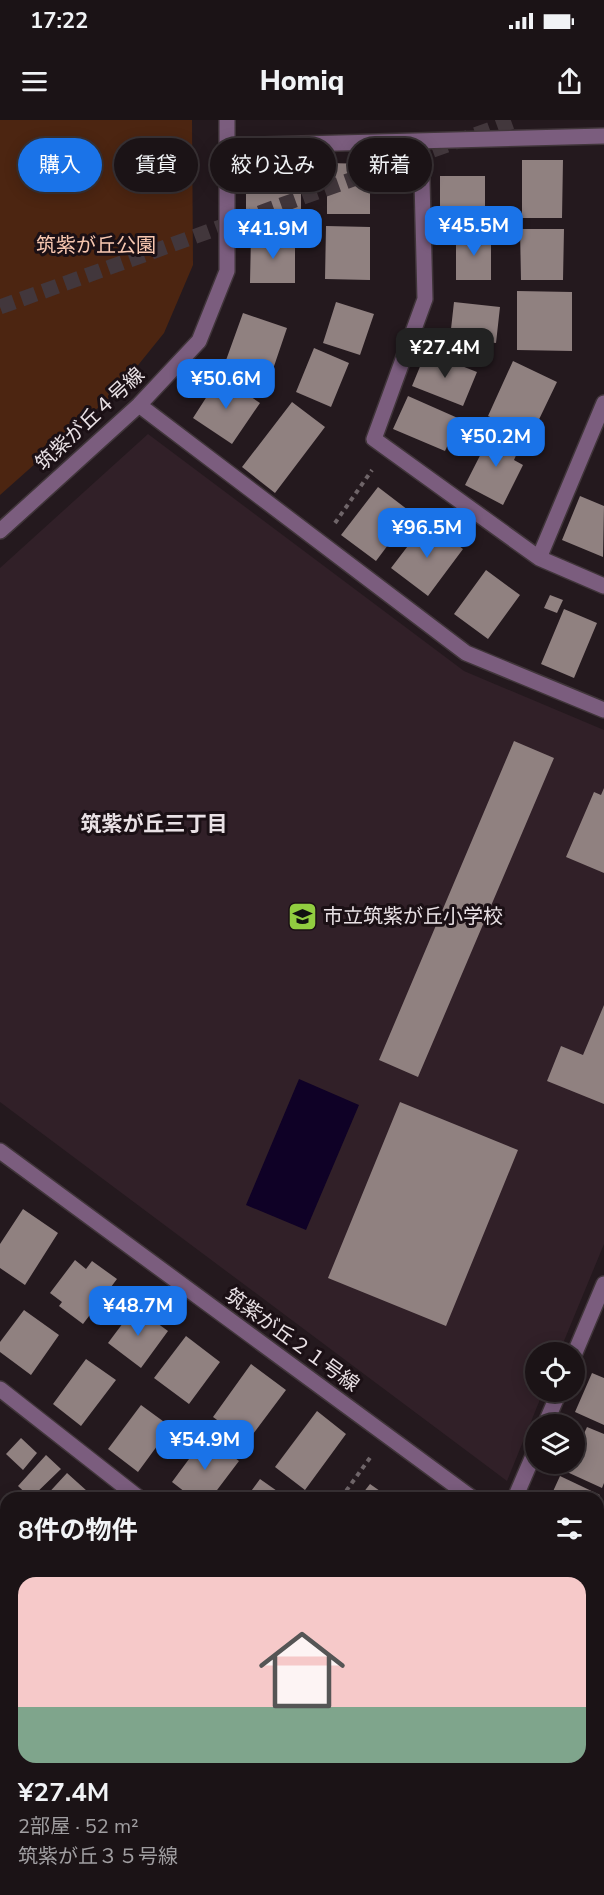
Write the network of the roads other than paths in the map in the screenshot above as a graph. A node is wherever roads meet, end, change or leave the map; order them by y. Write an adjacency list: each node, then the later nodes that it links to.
1 (227, 120): 3 (street, 筑紫が丘４号線)
2 (604, 136): 4 (street)
3 (228, 138)
4 (432, 141)
5 (228, 192): 8 (street, 筑紫が丘４号線)
6 (422, 192): 10 (street)
7 (604, 403): 10 (street)
8 (139, 405): 9 (street, 筑紫が丘４号線); 12 (street)
9 (0, 531)
10 (539, 558): 11 (street)
11 (604, 585)
12 (604, 710)
13 (0, 1151): 19 (street, 筑紫が丘２１号線)
14 (604, 1284): 15 (street)
15 (579, 1342)
16 (0, 1389): 18 (street)
17 (525, 1474): 20 (street)
18 (131, 1492)
19 (464, 1492)
20 (518, 1492)

